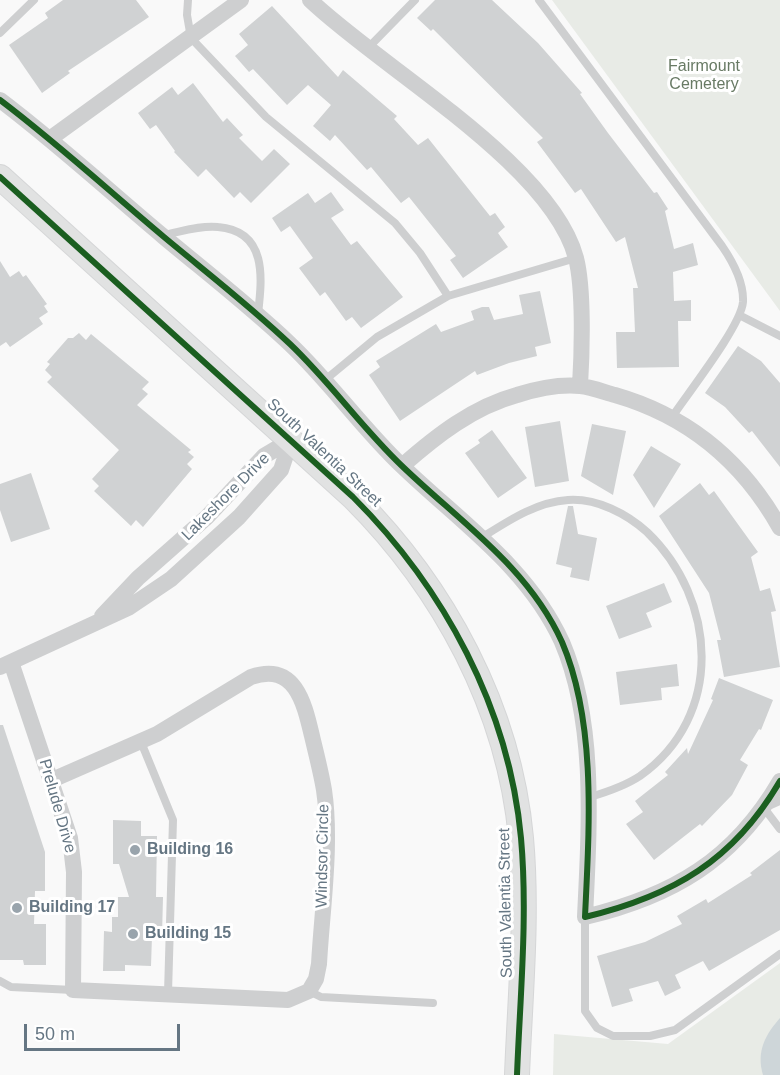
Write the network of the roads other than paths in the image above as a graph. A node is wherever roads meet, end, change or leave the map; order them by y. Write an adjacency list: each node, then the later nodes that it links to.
1 (34, 0): 7 (lane)
2 (188, 0): 8 (lane)
3 (241, 0): 8 (street)
4 (310, 0): 9 (street)
5 (415, 0): 9 (lane)
6 (539, 0): 17 (lane)
7 (0, 33)
8 (191, 38): 11 (street); 15 (lane)
9 (366, 49): 14 (street)
10 (0, 100): 11 (street)
11 (51, 138): 13 (street)
12 (0, 177): 22 (street, South Valentia Street)
13 (162, 235): 16 (street); 16 (lane)
14 (576, 258): 15 (lane); 20 (street)
15 (448, 296): 19 (lane)
16 (258, 315): 19 (street)
17 (741, 316): 18 (lane); 21 (lane)
18 (780, 336)
19 (325, 380): 23 (street)
20 (580, 386): 21 (street); 23 (street)
21 (672, 417): 24 (street)
22 (291, 440): 25 (street, Lakeshore Drive); 27 (street, Lakeshore Drive); 44 (street, South Valentia Street)
23 (402, 466): 26 (street)
24 (780, 528)
25 (187, 536): 27 (lane); 28 (street, Lakeshore Drive)
26 (482, 538): 33 (street); 33 (lane)
27 (202, 553): 28 (street, Lakeshore Drive)
28 (99, 620): 29 (street, Lakeshore Drive)
29 (6, 664): 31 (street, Prelude Drive)
30 (141, 742): 31 (street, Windsor Circle); 41 (street, Windsor Circle); 42 (lane)
31 (52, 780): 40 (street, Prelude Drive)
32 (780, 781): 35 (street)
33 (590, 797): 37 (street)
34 (780, 801): 35 (lane)
35 (764, 808): 36 (lane); 37 (street)
36 (780, 829)
37 (585, 917): 38 (lane)
38 (780, 954)
39 (0, 981): 40 (lane)
40 (73, 990): 42 (street)
41 (309, 991): 42 (street); 43 (lane)
42 (168, 993)
43 (433, 1003)
44 (517, 1075)

